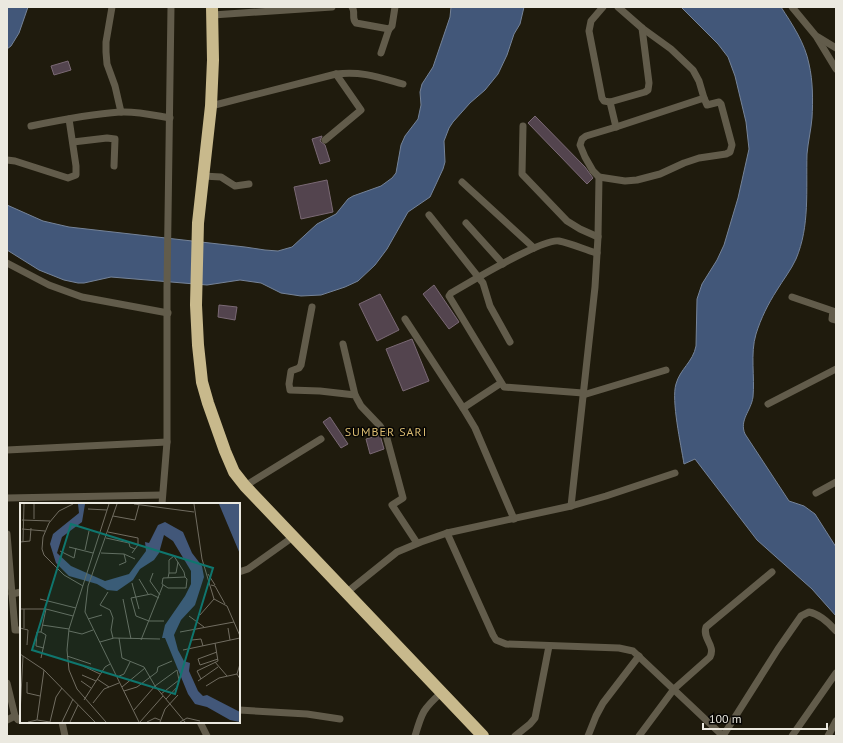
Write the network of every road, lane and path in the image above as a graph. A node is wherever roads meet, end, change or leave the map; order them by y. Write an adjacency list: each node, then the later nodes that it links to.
1 (112, 7): 21 (street)
2 (171, 7): 22 (street)
3 (332, 7): 9 (street)
4 (352, 7): 11 (street)
5 (395, 7): 11 (street)
6 (603, 7): 19 (street)
7 (618, 7): 10 (street)
8 (792, 7): 12 (street)
9 (213, 11): 20 (highway)
10 (642, 28): 18 (street); 19 (street)
11 (389, 29): 14 (street)
12 (816, 36): 13 (street); 15 (street)
13 (836, 48)
14 (381, 53)
15 (836, 68)
16 (336, 74): 17 (street); 20 (street); 27 (street)
17 (403, 84)
18 (704, 98): 26 (street); 32 (street)
19 (610, 102): 26 (street)
20 (211, 106): 31 (highway)
21 (121, 112): 22 (street); 23 (street)
22 (170, 118): 45 (street)
23 (69, 119): 24 (street); 28 (street)
24 (31, 126)
25 (523, 126): 37 (street)
26 (616, 127): 32 (street)
27 (325, 140)
28 (73, 142): 29 (street); 30 (street)
29 (7, 160)
30 (114, 166)
31 (203, 176): 34 (street); 62 (highway)
32 (599, 177): 37 (street)
33 (462, 182): 38 (street)
34 (249, 184)
35 (429, 214): 42 (street)
36 (466, 223): 41 (street)
37 (598, 237): 39 (street)
38 (534, 248): 39 (street); 41 (street)
39 (597, 253): 53 (street)
40 (7, 264): 45 (street)
41 (503, 264): 42 (street)
42 (479, 277): 48 (street); 52 (street)
43 (792, 297): 47 (street)
44 (312, 307): 54 (street)
45 (168, 313): 58 (street)
46 (405, 319): 56 (street)
47 (832, 321)
48 (510, 342)
49 (343, 344): 54 (street)
50 (836, 369): 55 (street)
51 (666, 370): 53 (street)
52 (500, 383): 53 (street); 56 (street)
53 (583, 394): 67 (street)
54 (355, 395): 72 (street)
55 (768, 404)
56 (463, 408): 68 (street)
57 (321, 439): 62 (street)
58 (167, 442): 59 (street); 64 (street)
59 (7, 450)
60 (675, 473): 67 (street)
61 (836, 482): 63 (street)
62 (245, 486): 71 (highway)
63 (816, 493)
64 (162, 495): 65 (street); 66 (street)
65 (7, 498)
66 (162, 503)
67 (571, 506): 68 (street)
68 (514, 519): 69 (street)
69 (447, 533): 72 (street); 81 (street)
70 (7, 534): 77 (street)
71 (294, 537): 73 (street); 76 (highway)
72 (417, 543): 76 (street)
73 (240, 572)
74 (772, 572): 85 (street)
75 (20, 592): 77 (street)
76 (346, 593): 86 (highway)
77 (12, 594): 78 (street)
78 (18, 630): 79 (street)
79 (7, 631)
80 (836, 631): 101 (street)
81 (549, 646): 82 (street); 98 (street)
82 (639, 656): 85 (street); 99 (street)
83 (836, 673): 102 (street)
84 (7, 683): 88 (street)
85 (674, 689): 100 (street); 101 (street)
86 (442, 692): 96 (street); 97 (highway)
87 (240, 710): 89 (street)
88 (18, 718): 90 (street)
89 (340, 719)
90 (7, 720)
91 (836, 721): 103 (street)
92 (62, 723): 94 (street)
93 (200, 723): 95 (street)
94 (65, 736)
95 (207, 736)
96 (415, 736)
97 (483, 736)
98 (515, 736)
99 (588, 736)
100 (640, 736)
101 (723, 736)
102 (792, 736)
103 (828, 736)

